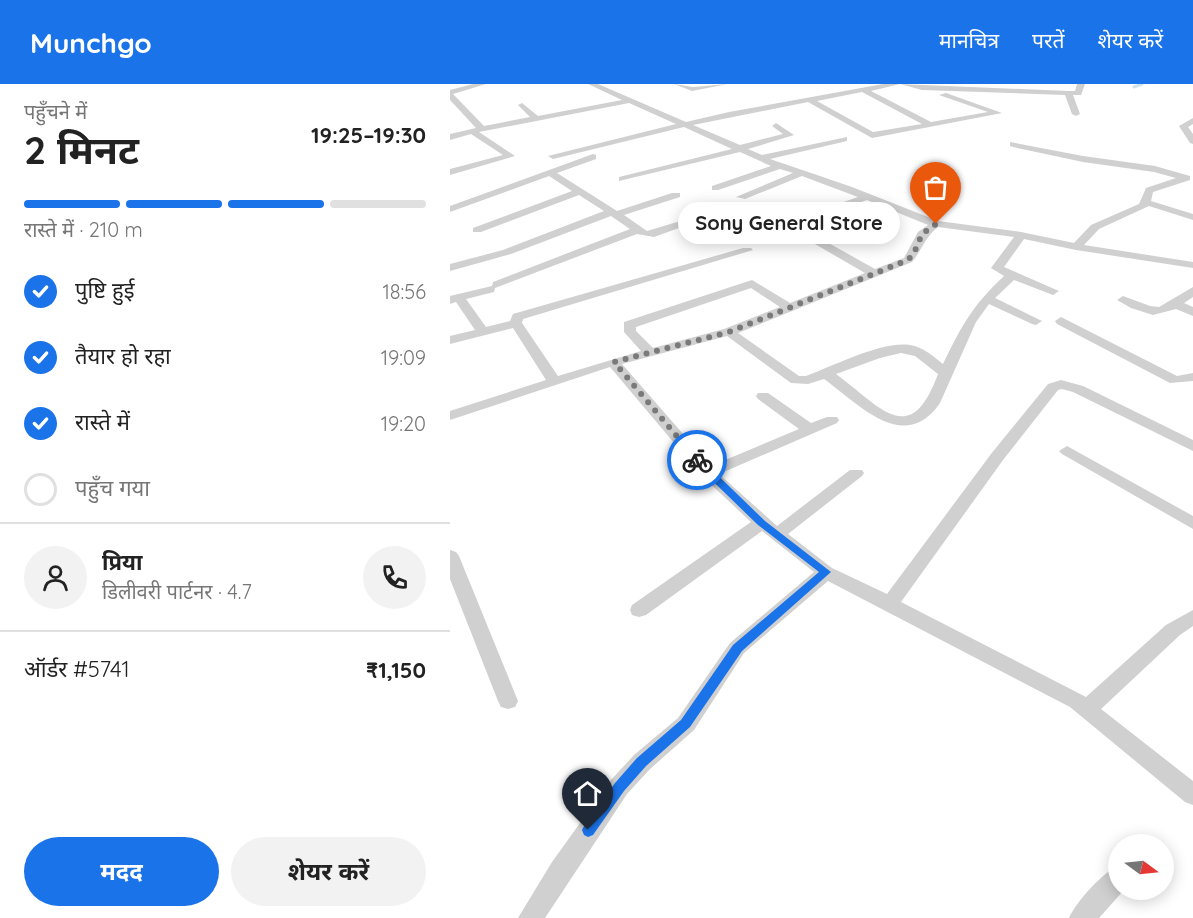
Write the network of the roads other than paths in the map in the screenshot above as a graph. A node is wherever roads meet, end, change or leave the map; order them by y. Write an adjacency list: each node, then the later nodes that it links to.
1 (482, 84): 10 (street)
2 (596, 84): 13 (street)
3 (678, 84): 4 (street)
4 (724, 84)
5 (896, 84): 9 (street)
6 (904, 84): 8 (street)
7 (1081, 84): 11 (street)
8 (922, 88): 11 (street); 19 (street)
9 (863, 90): 12 (street); 19 (street)
10 (450, 93): 21 (street)
11 (1068, 93): 15 (street)
12 (810, 100): 18 (street); 19 (street)
13 (628, 101): 16 (street); 18 (street)
14 (522, 105): 16 (street)
15 (1076, 114)
16 (537, 119): 21 (street)
17 (1193, 121): 25 (street)
18 (686, 124): 22 (street); 28 (street)
19 (930, 125)
20 (776, 126): 27 (street)
21 (477, 130): 23 (street); 31 (street)
22 (699, 130): 27 (street); 32 (street)
23 (450, 137)
24 (844, 139): 29 (street)
25 (1193, 141)
26 (1013, 144): 35 (street)
27 (741, 149): 29 (street); 34 (street)
28 (553, 156)
29 (761, 158): 30 (street)
30 (780, 166): 33 (street); 36 (street)
31 (450, 172)
32 (550, 172): 37 (street); 42 (street)
33 (800, 174): 39 (street); 40 (street)
34 (622, 178)
35 (1190, 178): 41 (street)
36 (715, 188)
37 (579, 192): 43 (street); 48 (street)
38 (676, 195): 43 (street)
39 (741, 197)
40 (867, 197): 46 (street); 47 (street)
41 (1145, 202): 45 (street); 52 (street)
42 (450, 209)
43 (615, 213): 49 (street); 55 (street)
44 (707, 216): 49 (street)
45 (1193, 217)
46 (936, 224): 50 (street); 56 (street)
47 (781, 227)
48 (477, 230)
49 (638, 230): 60 (street)
50 (1021, 235): 52 (street); 57 (street)
51 (812, 238): 56 (street)
52 (1076, 247): 54 (street)
53 (747, 250): 68 (street)
54 (1192, 264)
55 (450, 268)
56 (873, 273): 64 (street)
57 (1012, 274): 58 (street); 61 (street)
58 (1053, 291)
59 (1193, 291): 63 (street)
60 (454, 299): 69 (street)
61 (987, 299): 66 (street); 74 (street)
62 (1123, 300): 63 (street)
63 (1176, 304): 65 (street)
64 (788, 307): 70 (street); 72 (street)
65 (1193, 312)
66 (1036, 321)
67 (1061, 321): 76 (street)
68 (516, 322): 69 (street); 77 (street)
69 (483, 331): 71 (street)
70 (729, 332): 72 (street); 75 (street)
71 (450, 340)
72 (650, 352): 73 (street)
73 (614, 362): 77 (street); 84 (street)
74 (945, 373): 75 (street); 75 (street)
75 (827, 374)
76 (1193, 377)
77 (554, 381): 79 (street)
78 (763, 396): 81 (street)
79 (450, 416)
80 (832, 420): 81 (street)
81 (811, 430): 84 (street)
82 (1193, 446): 91 (street)
83 (1067, 451): 87 (street)
84 (708, 473): 86 (street)
85 (856, 473): 88 (street)
86 (762, 523): 88 (street); 92 (street)
87 (1193, 523)
88 (777, 534): 90 (street)
89 (450, 556): 94 (street)
90 (826, 572): 91 (street); 98 (street)
91 (889, 605): 95 (street)
92 (639, 610)
93 (1193, 617): 95 (street)
94 (508, 701)
95 (1087, 709): 96 (street)
96 (1193, 795)
97 (1108, 889): 99 (street)
98 (531, 918)
99 (1082, 918)

